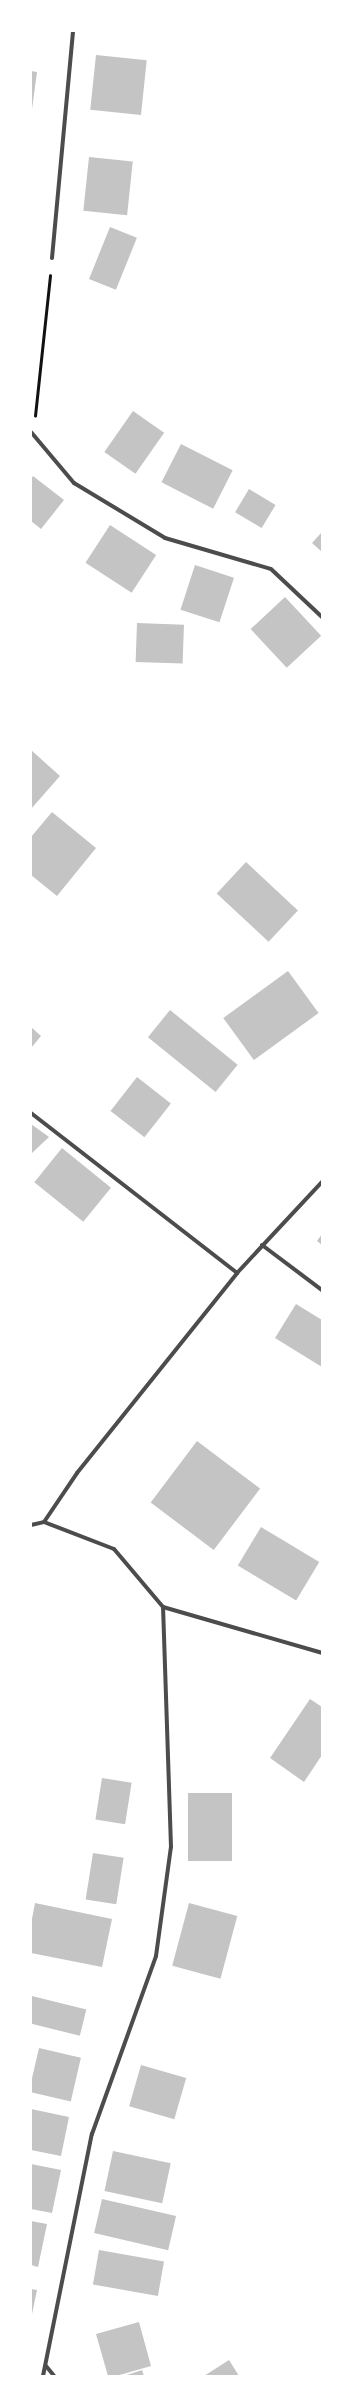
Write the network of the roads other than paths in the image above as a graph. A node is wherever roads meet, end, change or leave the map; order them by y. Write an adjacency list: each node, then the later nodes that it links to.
1 (73, 31): 2 (street)
2 (52, 258)
3 (32, 433): 4 (street)
4 (322, 617)
5 (31, 1113): 8 (street)
6 (322, 1182): 7 (street)
7 (262, 1245): 8 (street); 9 (street)
8 (237, 1272): 10 (street)
9 (322, 1290)
10 (44, 1522): 11 (street); 12 (street)
11 (31, 1525)
12 (163, 1607): 13 (street); 14 (street)
13 (322, 1653)
14 (46, 2366): 15 (street); 16 (street)
15 (43, 2376)
16 (54, 2376)

